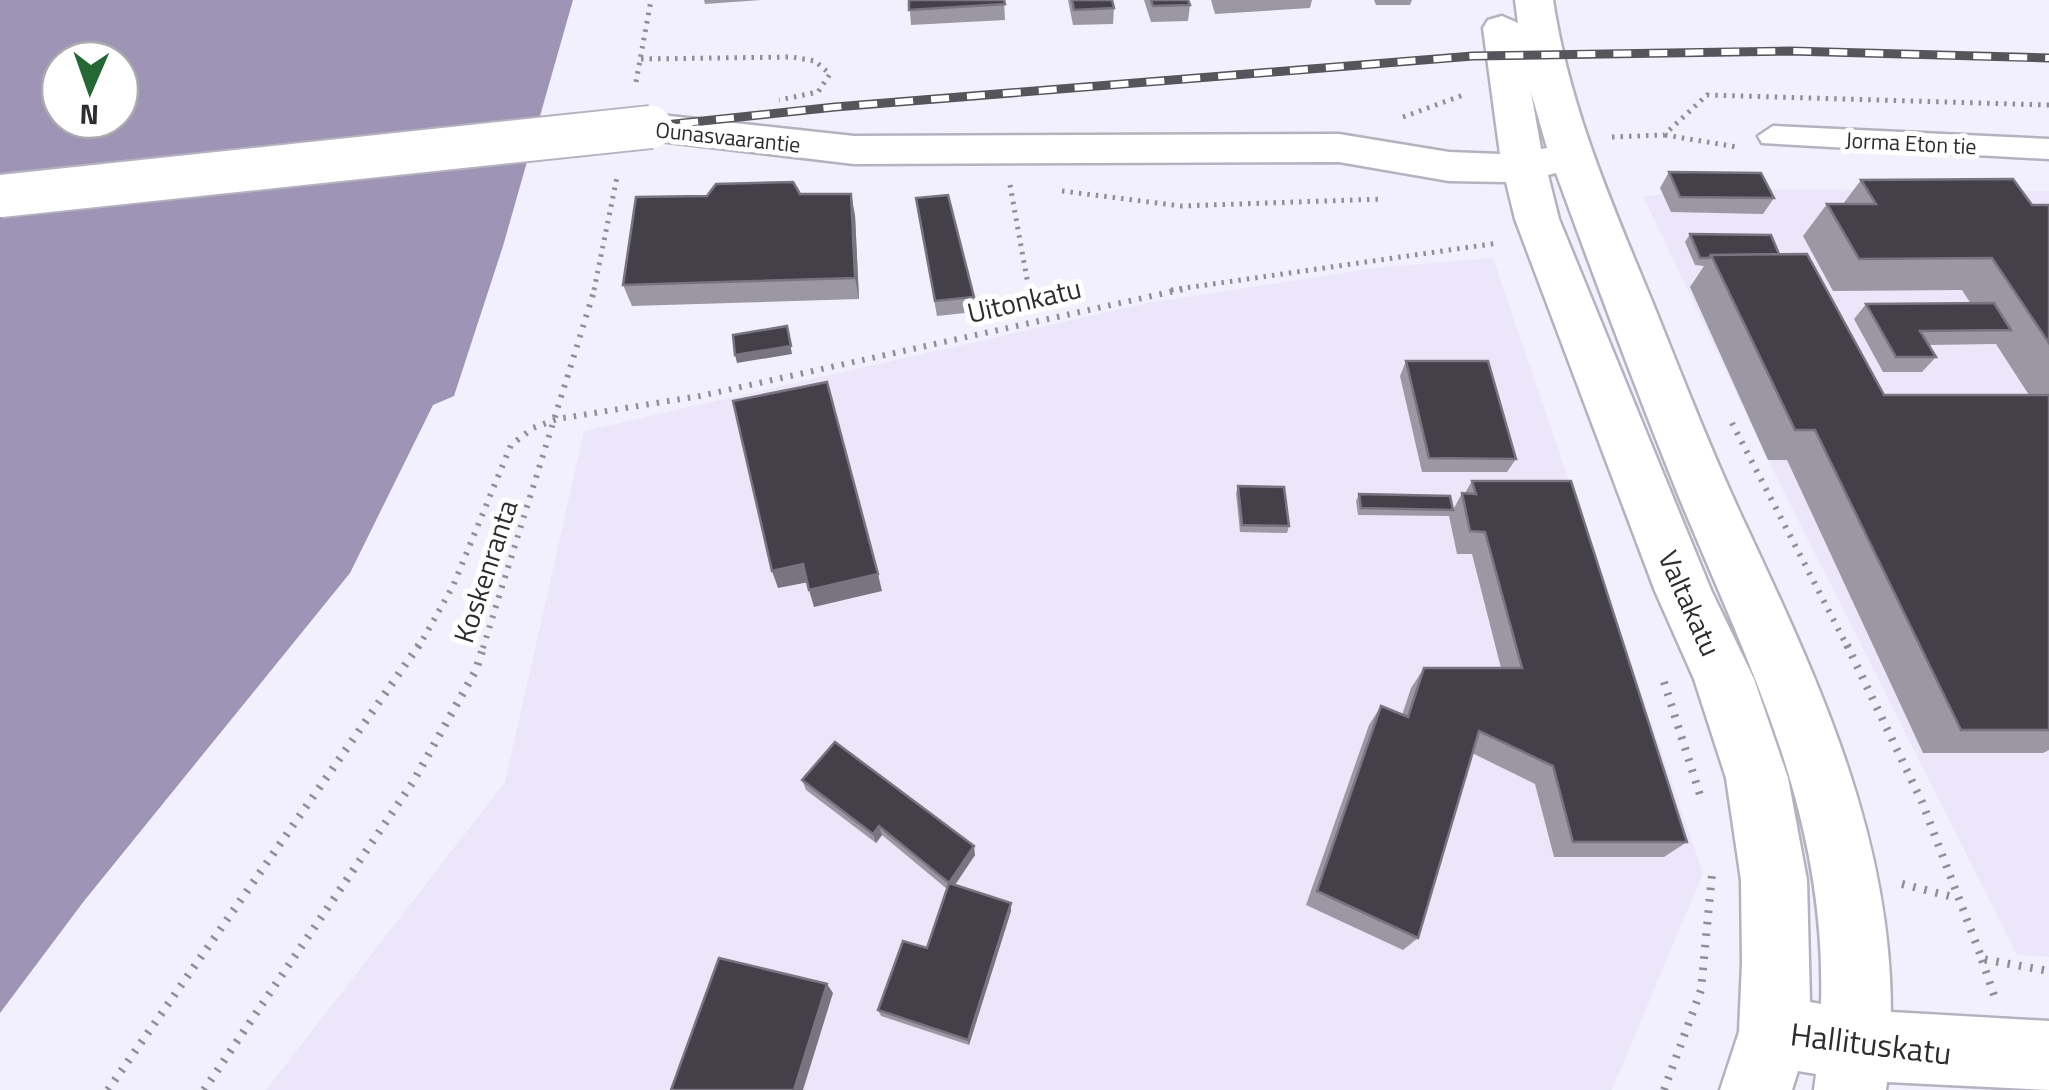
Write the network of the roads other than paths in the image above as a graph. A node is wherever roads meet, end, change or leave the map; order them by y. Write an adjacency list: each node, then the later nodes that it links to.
1 (1498, 0): 4 (street)
2 (1534, 0): 4 (street)
3 (1760, 142): 5 (street, Jorma Eton tie)
4 (1552, 149): 6 (street, Ounasvaarantie, bridge); 8 (street, Valtakatu); 9 (street)
5 (2049, 149)
6 (0, 196)
7 (2049, 1058): 9 (street, Hallituskatu)
8 (1765, 1061): 9 (street, Hallituskatu)
9 (1845, 1075)

